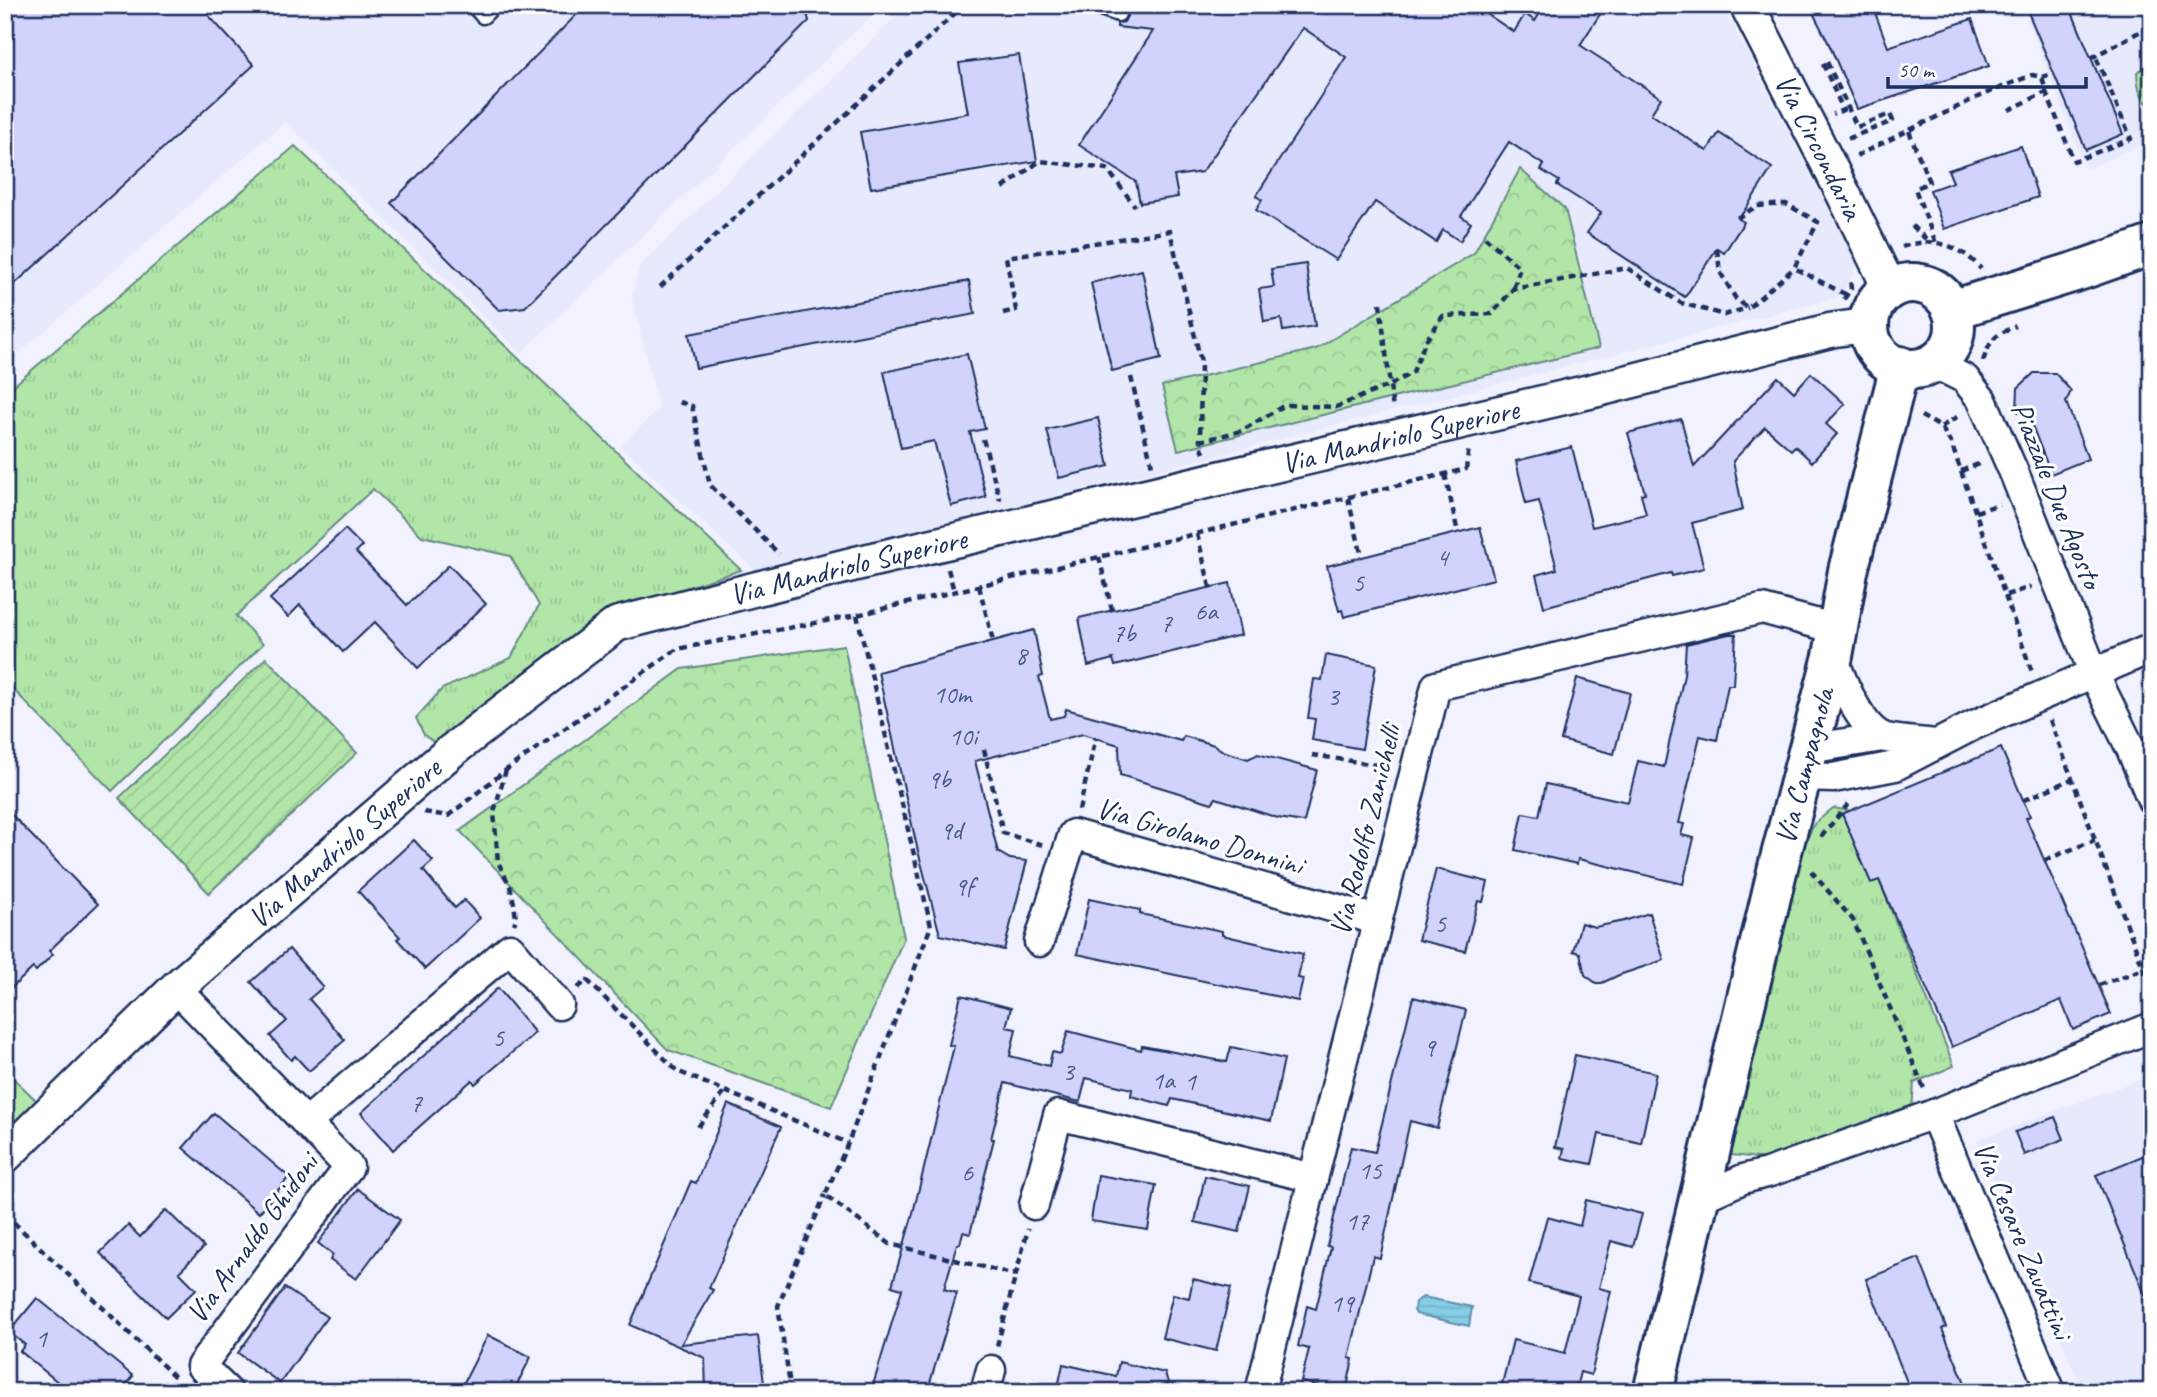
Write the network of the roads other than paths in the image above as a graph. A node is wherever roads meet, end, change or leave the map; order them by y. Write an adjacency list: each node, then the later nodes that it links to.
1 (472, 5): 2 (lane)
2 (494, 5)
3 (1092, 5): 5 (lane)
4 (1747, 5): 7 (street, Via Circondaria)
5 (1118, 15)
6 (2152, 245): 8 (main road)
7 (1890, 289): 8 (main road); 9 (main road)
8 (1952, 310): 10 (main road)
9 (1855, 315): 10 (main road); 20 (street, Via Mandriolo Superiore)
10 (1908, 377): 11 (main road, Via Campagnola); 13 (street, Piazzale Due Agosto)
11 (1835, 643): 14 (street); 16 (main road, Via Campagnola); 18 (street, Via Rodolfo Zanichelli)
12 (2152, 648): 13 (street)
13 (2094, 674): 15 (street); 17 (street, Piazzale Due Agosto)
14 (1883, 737): 15 (street); 16 (street)
15 (1936, 744): 16 (street)
16 (1805, 763): 27 (main road, Via Campagnola)
17 (2152, 800)
18 (1377, 920): 19 (street, Via Girolamo Donnini); 26 (street, Via Rodolfo Zanichelli)
19 (1039, 942)
20 (176, 988): 24 (street, Via Arnaldo Ghidoni); 25 (street, Via Mandriolo Superiore)
21 (559, 1004): 24 (street, Via Arnaldo Ghidoni)
22 (2152, 1027): 23 (street)
23 (1934, 1114): 27 (street); 32 (street, Via Cesare Zavattini)
24 (306, 1123): 29 (street, Via Arnaldo Ghidoni)
25 (5, 1156)
26 (1313, 1178): 28 (street); 30 (street, Via Rodolfo Zanichelli)
27 (1702, 1182): 31 (main road, Via Campagnola)
28 (1034, 1205)
29 (228, 1392)
30 (1260, 1392)
31 (1654, 1392)
32 (2051, 1392)

